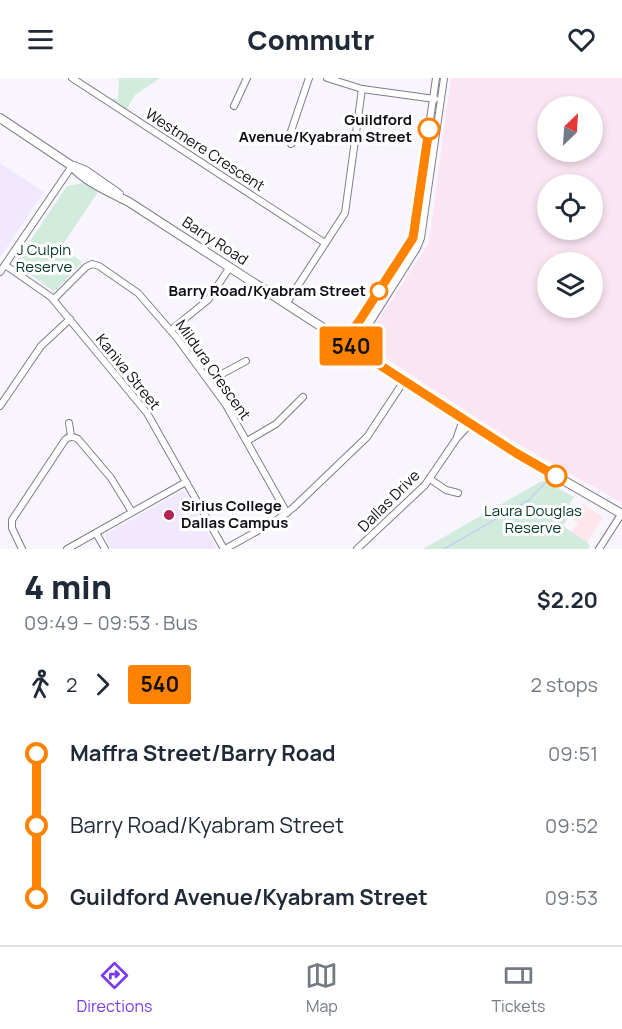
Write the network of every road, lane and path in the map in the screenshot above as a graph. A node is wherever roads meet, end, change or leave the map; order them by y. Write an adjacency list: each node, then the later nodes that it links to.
1 (72, 78): 15 (street, Westmere Crescent)
2 (247, 78): 9 (street)
3 (309, 78): 11 (street)
4 (327, 78): 7 (street)
5 (436, 78): 8 (street)
6 (444, 78): 8 (street)
7 (362, 89): 8 (street); 15 (street)
8 (437, 99): 13 (street); 14 (street)
9 (234, 106)
10 (0, 118): 12 (main road, Barry Road)
11 (291, 144)
12 (72, 165): 18 (street); 19 (main road, Barry Road)
13 (417, 215): 14 (street); 25 (street)
14 (425, 216): 26 (street)
15 (325, 243): 22 (street)
16 (94, 256): 17 (street)
17 (92, 264): 21 (street); 24 (street, Mildura Crescent)
18 (5, 265): 20 (street); 21 (street, Kaniva Street)
19 (230, 267): 22 (main road, Barry Road); 24 (street)
20 (0, 272)
21 (54, 299): 23 (street, Kaniva Street)
22 (286, 304): 25 (main road, Barry Road)
23 (70, 319): 31 (street); 39 (street, Kaniva Street)
24 (171, 330): 28 (street, Mildura Crescent)
25 (344, 342): 26 (main road, Barry Road)
26 (354, 348): 29 (main road, Barry Road)
27 (246, 361): 28 (street)
28 (209, 381): 37 (street, Mildura Crescent)
29 (404, 381): 32 (main road, Barry Road); 42 (street)
30 (303, 397): 37 (street)
31 (0, 406)
32 (463, 419): 34 (main road, Barry Road); 36 (street, Dallas Drive)
33 (69, 423): 35 (street)
34 (471, 424): 36 (street, Dallas Drive); 43 (main road, Barry Road)
35 (71, 436): 41 (street); 45 (street)
36 (457, 438): 38 (street, Dallas Drive)
37 (247, 441): 42 (street, Mildura Crescent)
38 (429, 479): 40 (street); 51 (street, Dallas Drive)
39 (186, 482): 41 (street); 50 (street, Kaniva Street)
40 (458, 493)
41 (132, 512): 46 (street)
42 (287, 513): 50 (street)
43 (622, 514): 52 (street)
44 (3, 522): 45 (street)
45 (11, 522): 47 (street)
46 (96, 532): 48 (street); 49 (street)
47 (22, 549)
48 (67, 549)
49 (105, 549)
50 (224, 549)
51 (357, 549)
52 (598, 549)

